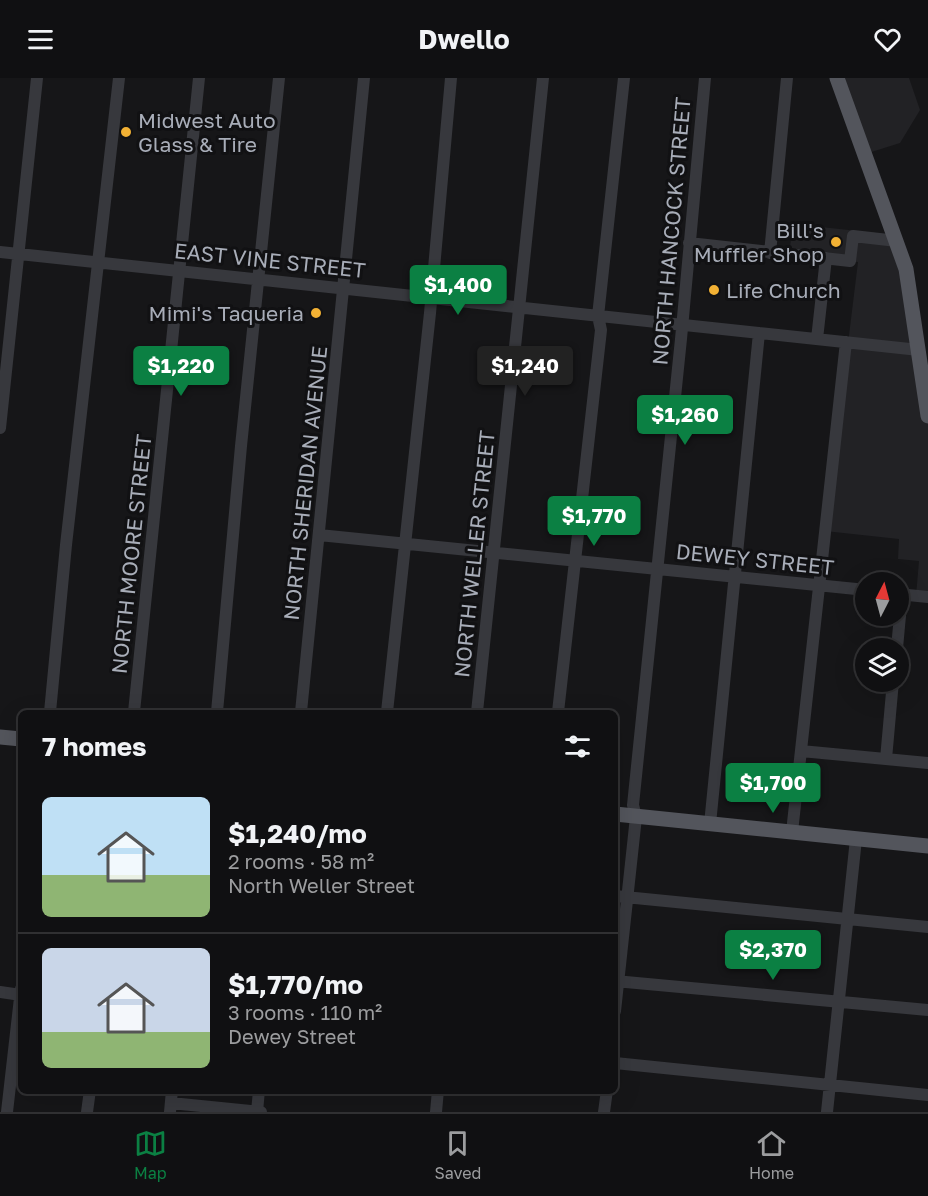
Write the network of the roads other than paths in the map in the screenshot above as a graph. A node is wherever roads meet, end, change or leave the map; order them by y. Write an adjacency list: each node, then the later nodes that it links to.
1 (37, 78): 16 (street)
2 (119, 78): 18 (street)
3 (199, 78): 19 (street, NORTH MOORE STREET)
4 (279, 78): 20 (street)
5 (364, 78): 21 (street, NORTH SHERIDAN AVENUE)
6 (451, 78): 22 (street)
7 (543, 78): 23 (street, NORTH WELLER STREET)
8 (624, 78): 24 (street)
9 (705, 78): 13 (street, NORTH HANCOCK STREET)
10 (787, 78): 15 (street)
11 (837, 78): 12 (main road)
12 (897, 241): 17 (street); 29 (main road)
13 (689, 243): 15 (street); 25 (street, NORTH HANCOCK STREET)
14 (0, 252): 16 (street, EAST VINE STREET)
15 (770, 253): 17 (street)
16 (18, 254): 18 (street, EAST VINE STREET); 31 (street)
17 (826, 258): 27 (street)
18 (98, 263): 19 (street, EAST VINE STREET); 43 (street)
19 (179, 271): 20 (street, EAST VINE STREET); 44 (street, NORTH MOORE STREET)
20 (258, 280): 21 (street, EAST VINE STREET); 45 (street)
21 (344, 289): 22 (street, EAST VINE STREET); 32 (street, NORTH SHERIDAN AVENUE)
22 (430, 298): 23 (street, EAST VINE STREET); 33 (street)
23 (519, 307): 24 (street, EAST VINE STREET); 34 (street, NORTH WELLER STREET)
24 (598, 316): 25 (street, EAST VINE STREET); 35 (street)
25 (681, 324): 26 (street, EAST VINE STREET); 36 (street, NORTH HANCOCK STREET)
26 (759, 333): 27 (street, EAST VINE STREET); 37 (street)
27 (817, 339): 28 (street, EAST VINE STREET)
28 (846, 342): 29 (street, EAST VINE STREET); 38 (street)
29 (924, 348): 30 (main road)
30 (928, 416)
31 (0, 428)
32 (319, 535): 33 (street, DEWEY STREET); 46 (street, NORTH SHERIDAN AVENUE)
33 (406, 543): 34 (street, DEWEY STREET); 47 (street)
34 (494, 552): 35 (street, DEWEY STREET); 48 (street, NORTH WELLER STREET)
35 (574, 560): 36 (street, DEWEY STREET); 49 (street)
36 (657, 569): 37 (street, DEWEY STREET); 56 (street, NORTH HANCOCK STREET)
37 (736, 577): 38 (street, DEWEY STREET); 57 (street)
38 (819, 586): 39 (street, DEWEY STREET); 52 (street)
39 (855, 589)
40 (909, 595): 41 (street)
41 (928, 597)
42 (892, 692): 53 (street)
43 (50, 710)
44 (134, 710)
45 (218, 710)
46 (301, 710)
47 (387, 710)
48 (477, 710)
49 (558, 710)
50 (0, 736): 51 (main road)
51 (18, 739)
52 (801, 751): 53 (street); 58 (street)
53 (886, 759): 54 (street)
54 (928, 763)
55 (618, 814): 56 (main road)
56 (636, 817): 57 (main road); 61 (street, NORTH HANCOCK STREET)
57 (710, 824): 58 (main road)
58 (792, 832): 59 (main road)
59 (856, 839): 60 (main road); 62 (street)
60 (928, 846)
61 (621, 897): 62 (street); 64 (street, NORTH HANCOCK STREET)
62 (848, 919): 63 (street); 68 (street)
63 (928, 927)
64 (618, 960)
65 (618, 981): 68 (street)
66 (0, 992): 67 (street)
67 (18, 994)
68 (839, 1002): 69 (street); 72 (street)
69 (928, 1010)
70 (18, 1019): 79 (street)
71 (618, 1064): 72 (street)
72 (830, 1085): 77 (street); 84 (street)
73 (89, 1094): 80 (street)
74 (259, 1094): 81 (street)
75 (438, 1094): 82 (street)
76 (606, 1094): 83 (street)
77 (928, 1095)
78 (171, 1102): 81 (street)
79 (7, 1112)
80 (87, 1112)
81 (258, 1112)
82 (436, 1112)
83 (604, 1112)
84 (827, 1112)

